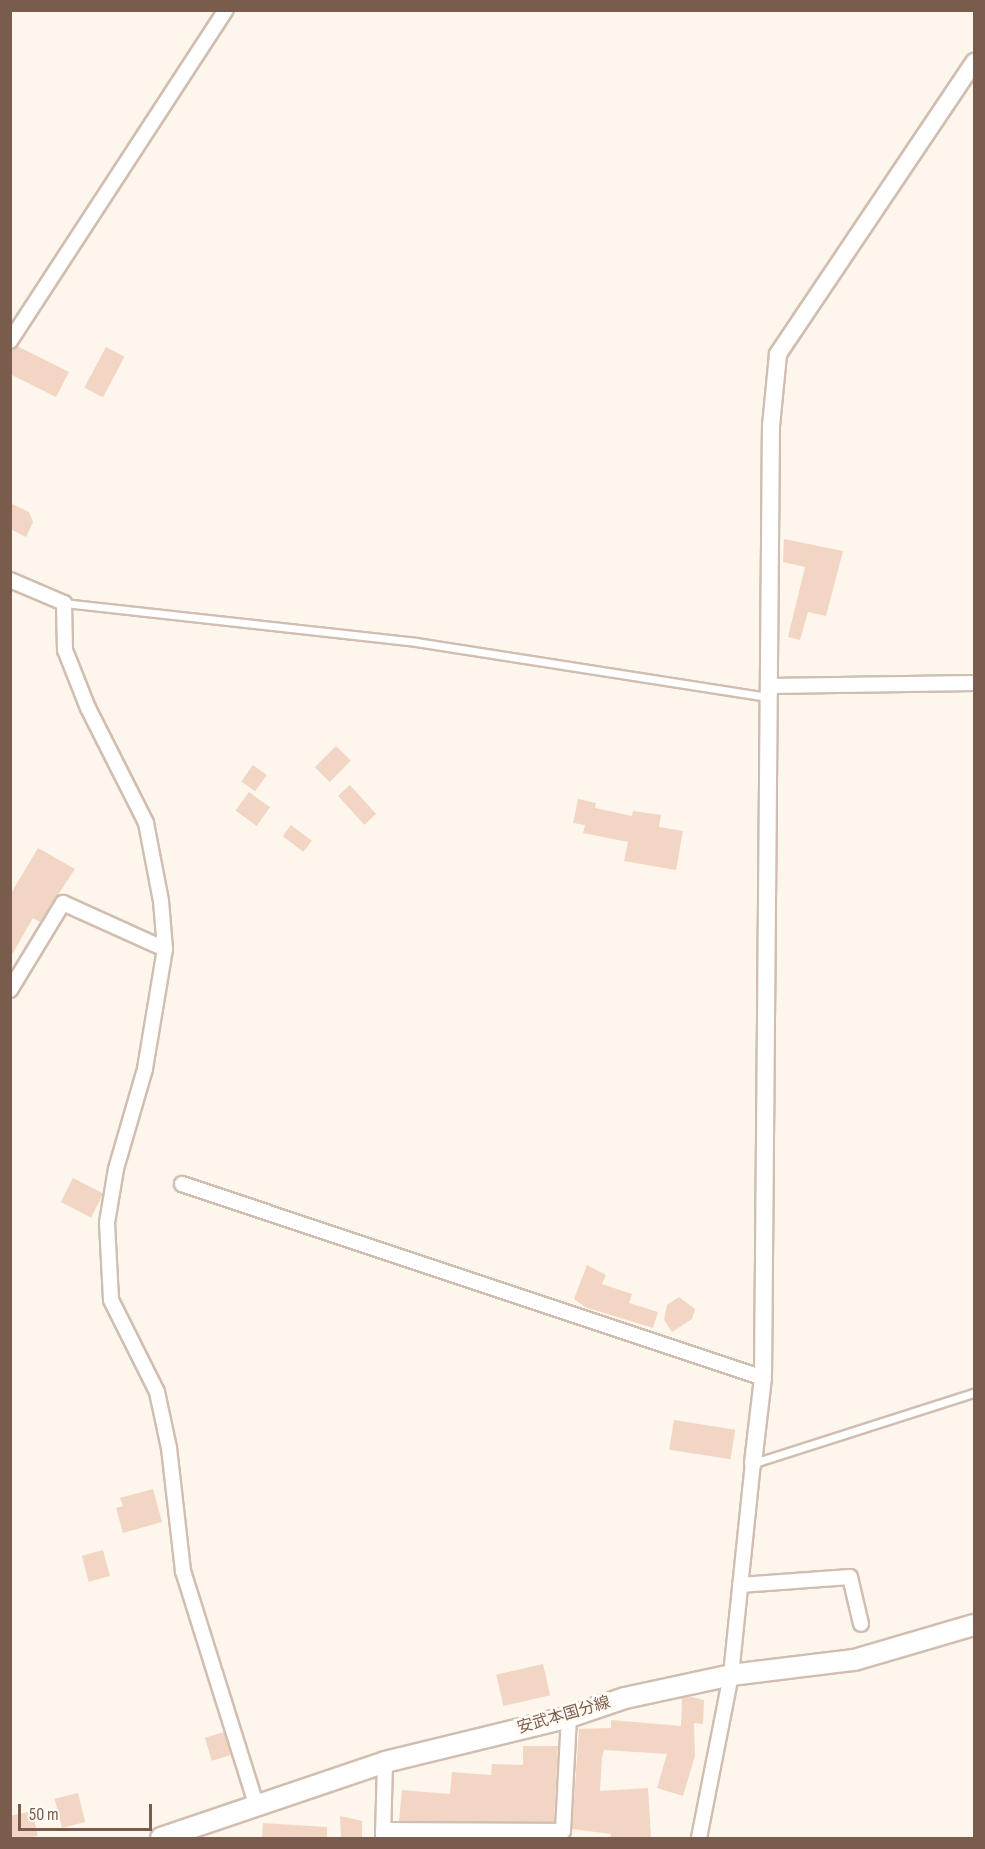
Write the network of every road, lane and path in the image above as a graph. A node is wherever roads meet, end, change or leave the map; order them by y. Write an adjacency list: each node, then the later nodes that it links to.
1 (226, 10): 3 (street)
2 (975, 62): 7 (street)
3 (10, 341)
4 (10, 580): 5 (street)
5 (64, 603): 7 (lane); 8 (street)
6 (975, 683): 7 (street)
7 (768, 692): 11 (street)
8 (165, 949): 9 (street); 20 (street)
9 (10, 990)
10 (182, 1184): 11 (street)
11 (763, 1378): 13 (street)
12 (975, 1393): 13 (lane)
13 (753, 1463): 14 (street)
14 (740, 1586): 15 (street); 17 (street)
15 (861, 1623)
16 (975, 1625): 17 (main road, 安武本国分線)
17 (731, 1675): 18 (main road, 安武本国分線); 23 (street)
18 (569, 1717): 19 (main road, 安武本国分線); 21 (street)
19 (385, 1762): 20 (main road, 安武本国分線); 21 (street)
20 (256, 1804): 22 (main road, 安武本国分線)
21 (383, 1834)
22 (160, 1839)
23 (699, 1839)

